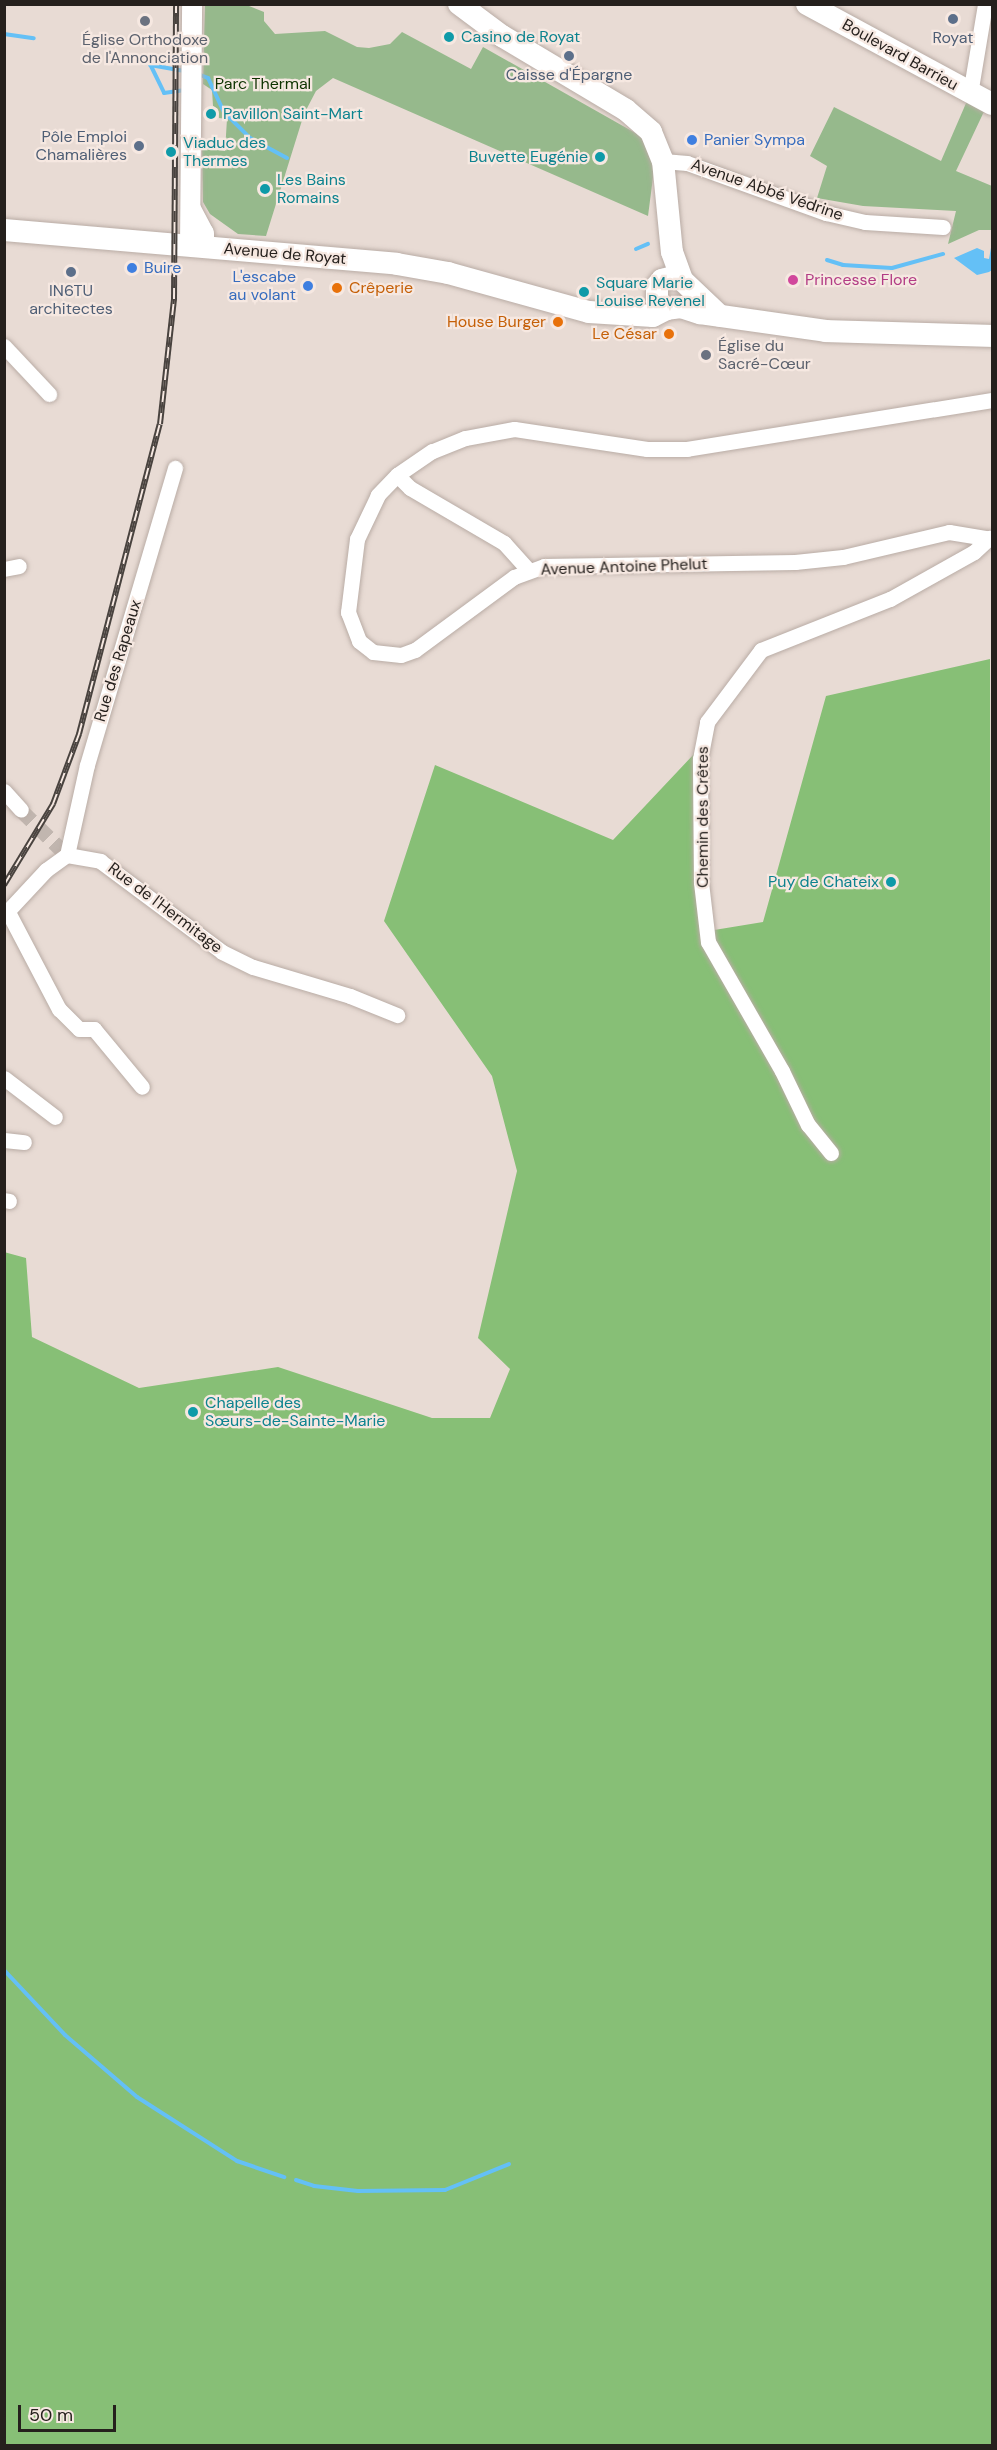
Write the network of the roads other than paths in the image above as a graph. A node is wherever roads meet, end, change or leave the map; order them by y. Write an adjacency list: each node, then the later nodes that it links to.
1 (192, 4): 10 (street)
2 (459, 4): 7 (main road)
3 (807, 4): 5 (main road, Boulevard Barrieu)
4 (985, 4): 5 (street)
5 (970, 94): 6 (main road, Boulevard Barrieu)
6 (993, 104)
7 (663, 161): 8 (street, Avenue Abbé Védrine); 11 (main road)
8 (943, 227)
9 (4, 230): 10 (main road, Avenue de Royat)
10 (197, 247): 11 (main road, Avenue de Royat)
11 (672, 293): 12 (main road)
12 (993, 336)
13 (4, 346): 14 (street)
14 (49, 394)
15 (993, 400): 17 (street, Avenue Antoine Phelut)
16 (176, 468): 22 (street, Rue des Rapeaux)
17 (397, 475): 19 (street); 19 (street, Avenue Antoine Phelut)
18 (991, 538): 19 (street, Avenue Antoine Phelut); 30 (street, Chemin des Crêtes)
19 (528, 570)
20 (4, 791): 21 (street)
21 (21, 810)
22 (67, 855): 23 (street); 24 (street, Rue de l'Hermitage)
23 (6, 914): 26 (street)
24 (397, 1015)
25 (4, 1078): 27 (street)
26 (142, 1087)
27 (55, 1117)
28 (4, 1140): 29 (street)
29 (24, 1142)
30 (831, 1153)

